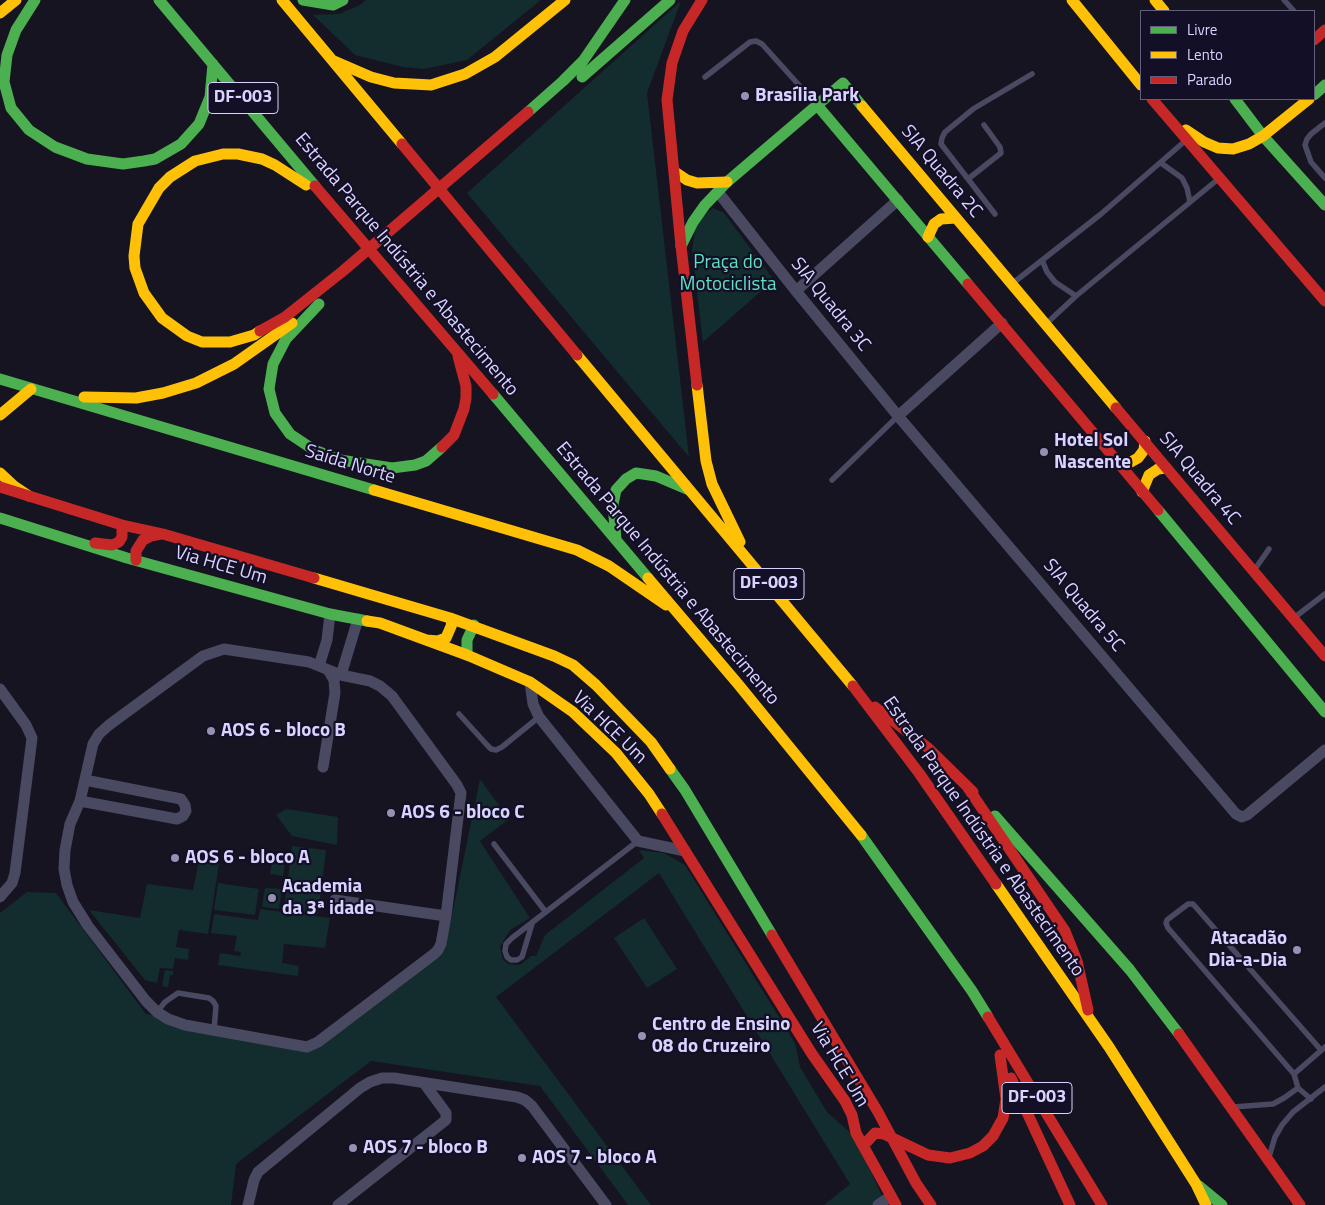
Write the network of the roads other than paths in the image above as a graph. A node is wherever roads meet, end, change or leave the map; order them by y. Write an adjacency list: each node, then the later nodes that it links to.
1 (16, 0): 17 (main road)
2 (35, 0): 20 (main road)
3 (159, 0): 20 (main road, Estrada Parque Indústria e Abastecimento / DF-003)
4 (282, 0): 19 (main road, Estrada Parque Indústria e Abastecimento / DF-003)
5 (303, 0): 6 (main road)
6 (344, 0)
7 (565, 0): 19 (main road)
8 (625, 0): 57 (main road)
9 (670, 0): 36 (main road)
10 (702, 0): 38 (main road)
11 (1072, 0): 18 (main road)
12 (1086, 0): 18 (main road)
13 (1155, 0): 15 (main road)
14 (1284, 0): 16 (lane)
15 (1163, 10)
16 (1293, 10)
17 (0, 13)
18 (1084, 14): 23 (main road)
19 (334, 62): 77 (main road, Estrada Parque Indústria e Abastecimento / DF-003)
20 (213, 64): 45 (main road, Estrada Parque Indústria e Abastecimento / DF-003)
21 (1032, 74): 41 (lane)
22 (705, 77): 30 (lane)
23 (1140, 84)
24 (1325, 85): 25 (main road)
25 (1315, 94)
26 (1153, 100): 31 (main road)
27 (1237, 100): 34 (main road)
28 (1290, 100): 29 (main road)
29 (1305, 102): 34 (main road)
30 (818, 105): 42 (main road); 46 (main road); 51 (main road, SIA Quadra 2C)
31 (1166, 116): 34 (main road); 35 (main road)
32 (1325, 123): 39 (lane)
33 (984, 125): 41 (lane)
34 (1263, 136): 48 (main road)
35 (1187, 140): 37 (lane); 40 (main road)
36 (501, 150)
37 (1161, 163): 47 (lane); 55 (lane)
38 (675, 172): 42 (main road); 53 (main road)
39 (1325, 178)
40 (1218, 179): 47 (lane); 61 (main road)
41 (968, 180): 50 (lane)
42 (727, 182): 44 (main road)
43 (457, 189): 49 (main road)
44 (718, 192): 53 (main road); 59 (street, SIA Quadra 3C)
45 (325, 198): 57 (main road); 65 (main road, Estrada Parque Indústria e Abastecimento / DF-003)
46 (898, 200): 52 (main road); 59 (street)
47 (1190, 202): 60 (lane)
48 (1325, 206)
49 (435, 208)
50 (995, 214)
51 (956, 218): 52 (main road); 58 (main road, SIA Quadra 2C)
52 (928, 237): 63 (main road)
53 (681, 246): 87 (main road)
54 (386, 250): 56 (main road)
55 (1042, 260): 58 (lane); 60 (lane)
56 (365, 267)
57 (348, 275): 62 (main road)
58 (1012, 283): 64 (main road, SIA Quadra 2C)
59 (796, 291): 70 (street, SIA Quadra 3C)
60 (1076, 296): 64 (lane)
61 (1323, 297)
62 (317, 305): 65 (main road); 68 (main road)
63 (1002, 323): 70 (street); 72 (main road)
64 (1047, 323): 71 (main road, SIA Quadra 4C)
65 (457, 351): 84 (main road, Estrada Parque Indústria e Abastecimento / DF-003)
66 (0, 379): 67 (main road, Saída Norte)
67 (31, 388): 68 (main road, Saída Norte); 69 (main road)
68 (53, 395): 90 (main road, Saída Norte)
69 (0, 415)
70 (898, 416): 75 (lane); 107 (street, SIA Quadra 5C)
71 (1145, 441): 72 (main road); 73 (main road, SIA Quadra 4C)
72 (1119, 463): 78 (main road)
73 (1166, 468): 78 (main road); 88 (main road, SIA Quadra 4C)
74 (0, 473): 79 (main road)
75 (832, 480)
76 (0, 487): 79 (main road)
77 (692, 491): 84 (main road); 87 (main road, Estrada Parque Indústria e Abastecimento / DF-003)
78 (1142, 492): 104 (main road)
79 (29, 496): 81 (main road)
80 (0, 518): 82 (main road, Via HCE Um)
81 (122, 525): 82 (main road); 83 (main road)
82 (48, 533): 86 (main road, Via HCE Um)
83 (164, 534): 86 (main road); 93 (main road)
84 (616, 540): 90 (main road, Estrada Parque Indústria e Abastecimento / DF-003)
85 (1269, 549): 88 (lane)
86 (136, 560): 91 (main road, Via HCE Um)
87 (748, 560): 103 (main road, Estrada Parque Indústria e Abastecimento / DF-003)
88 (1253, 571): 94 (main road, SIA Quadra 4C)
89 (1325, 594): 94 (lane)
90 (676, 612): 120 (main road, Estrada Parque Indústria e Abastecimento / DF-003)
91 (330, 614): 92 (main road, Via HCE Um); 99 (street)
92 (358, 618): 96 (main road, Via HCE Um); 100 (street)
93 (450, 618): 95 (main road); 96 (main road)
94 (1294, 618): 98 (main road, SIA Quadra 4C)
95 (474, 625): 97 (main road); 124 (main road)
96 (424, 640): 97 (main road, Via HCE Um)
97 (467, 655): 101 (main road, Via HCE Um)
98 (1325, 656)
99 (324, 668): 100 (street); 108 (street); 109 (street)
100 (342, 675): 118 (street)
101 (530, 682): 106 (street); 114 (main road, Via HCE Um)
102 (0, 689): 115 (street)
103 (861, 696): 110 (main road); 122 (main road, Estrada Parque Indústria e Abastecimento / DF-003)
104 (1325, 712)
105 (459, 714): 106 (lane)
106 (540, 717): 112 (street)
107 (1325, 750)
108 (324, 767)
109 (85, 780): 111 (street); 111 (street)
110 (966, 785): 122 (main road); 133 (main road)
111 (80, 801): 121 (street)
112 (638, 841): 114 (street); 117 (lane)
113 (494, 844): 117 (lane)
114 (685, 851): 126 (main road, Via HCE Um)
115 (0, 897)
116 (335, 900): 118 (street)
117 (545, 912): 119 (lane)
118 (446, 916): 123 (street)
119 (532, 924): 119 (lane)
120 (972, 991): 127 (main road); 145 (main road, Estrada Parque Indústria e Abastecimento / DF-003)
121 (157, 1012): 123 (street); 123 (lane)
122 (1090, 1020): 137 (main road, Estrada Parque Indústria e Abastecimento / DF-003)
123 (214, 1030)
124 (840, 1048): 126 (main road); 134 (main road)
125 (1323, 1049): 128 (lane); 128 (lane)
126 (812, 1054): 135 (main road, Via HCE Um)
127 (1000, 1055): 134 (main road); 144 (main road)
128 (1294, 1074): 131 (lane)
129 (424, 1084): 139 (street); 140 (street); 141 (street)
130 (1325, 1087): 132 (lane)
131 (1298, 1088): 132 (lane); 133 (lane)
132 (1311, 1099): 136 (lane)
133 (1231, 1107): 136 (main road)
134 (891, 1138): 135 (main road); 143 (main road)
135 (863, 1146): 138 (main road, Via HCE Um)
136 (1268, 1160): 148 (main road)
137 (1196, 1184): 146 (main road, Estrada Parque Indústria e Abastecimento / DF-003); 147 (main road)
138 (893, 1201): 142 (street)
139 (248, 1205)
140 (338, 1205)
141 (606, 1205)
142 (878, 1205)
143 (931, 1205)
144 (1070, 1205)
145 (1102, 1205)
146 (1206, 1205)
147 (1222, 1205)
148 (1300, 1205)

